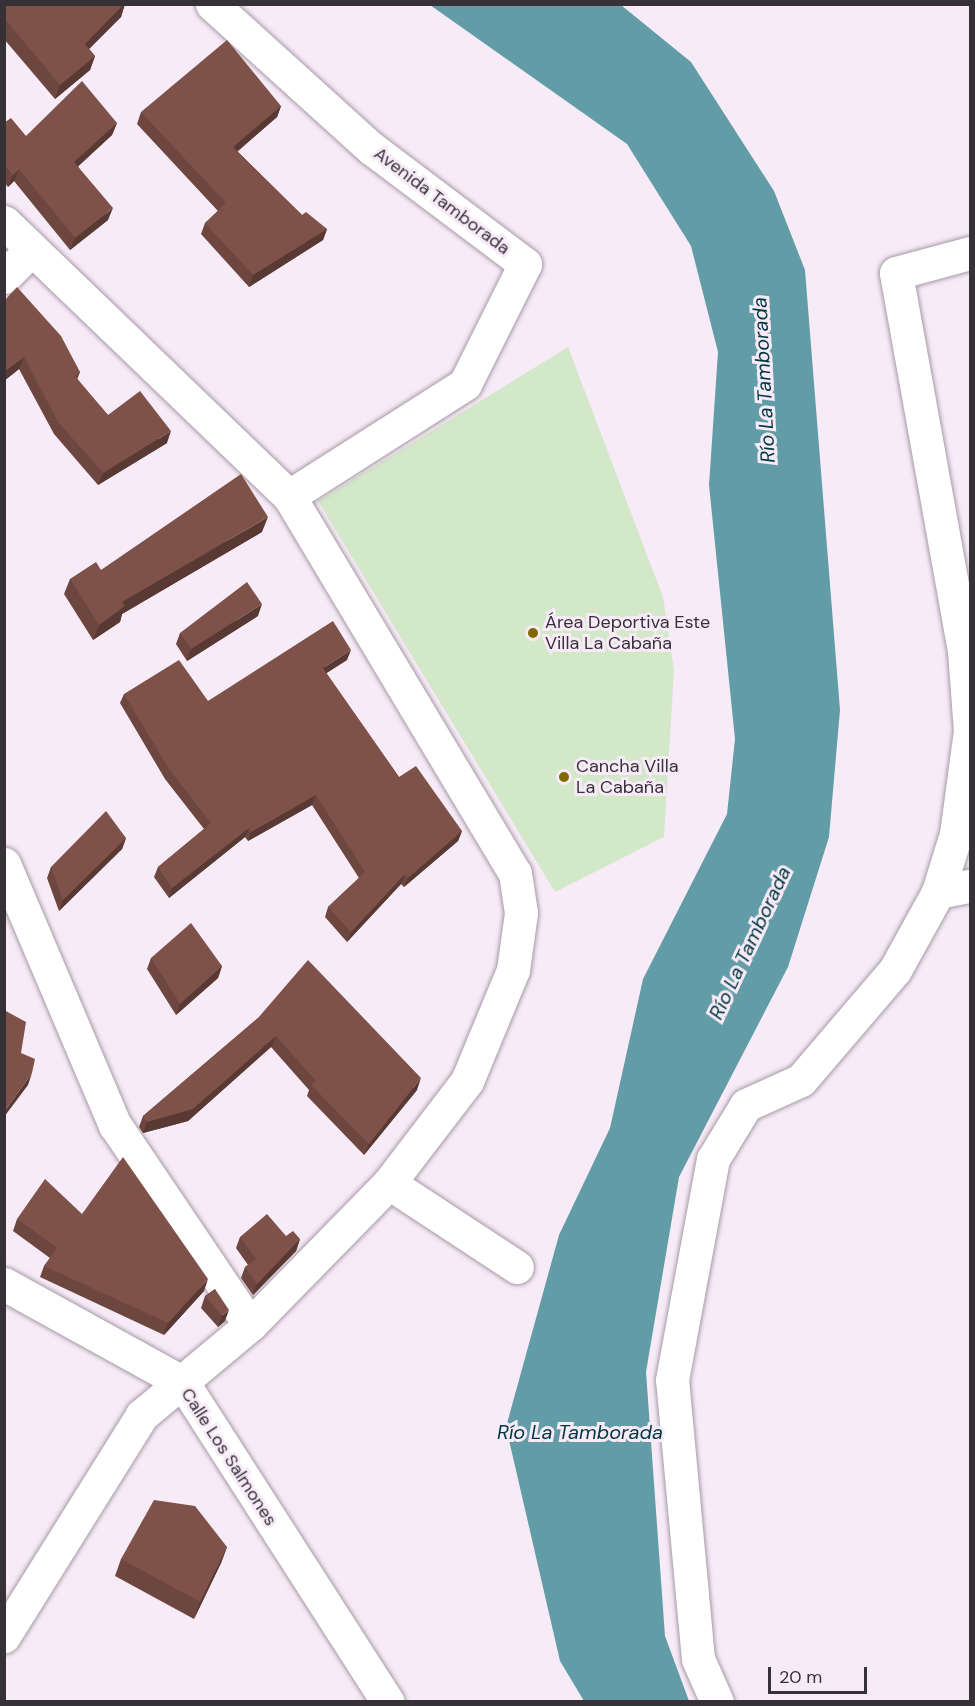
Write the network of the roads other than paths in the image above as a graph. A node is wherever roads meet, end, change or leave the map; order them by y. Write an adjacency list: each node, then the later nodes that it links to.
1 (212, 4): 6 (street, Avenida Tamborada)
2 (4, 222): 3 (street)
3 (29, 252): 5 (street); 6 (street)
4 (970, 253): 7 (street)
5 (4, 277)
6 (288, 496): 11 (street)
7 (967, 650): 10 (street)
8 (4, 864): 14 (street)
9 (970, 886): 10 (street)
10 (938, 892): 18 (street)
11 (389, 1183): 12 (street); 14 (street)
12 (517, 1267)
13 (4, 1284): 15 (street, Calle Los Salmones)
14 (250, 1325): 15 (street)
15 (183, 1383): 16 (street); 17 (street, Calle Los Salmones)
16 (4, 1636)
17 (388, 1701)
18 (717, 1701)

